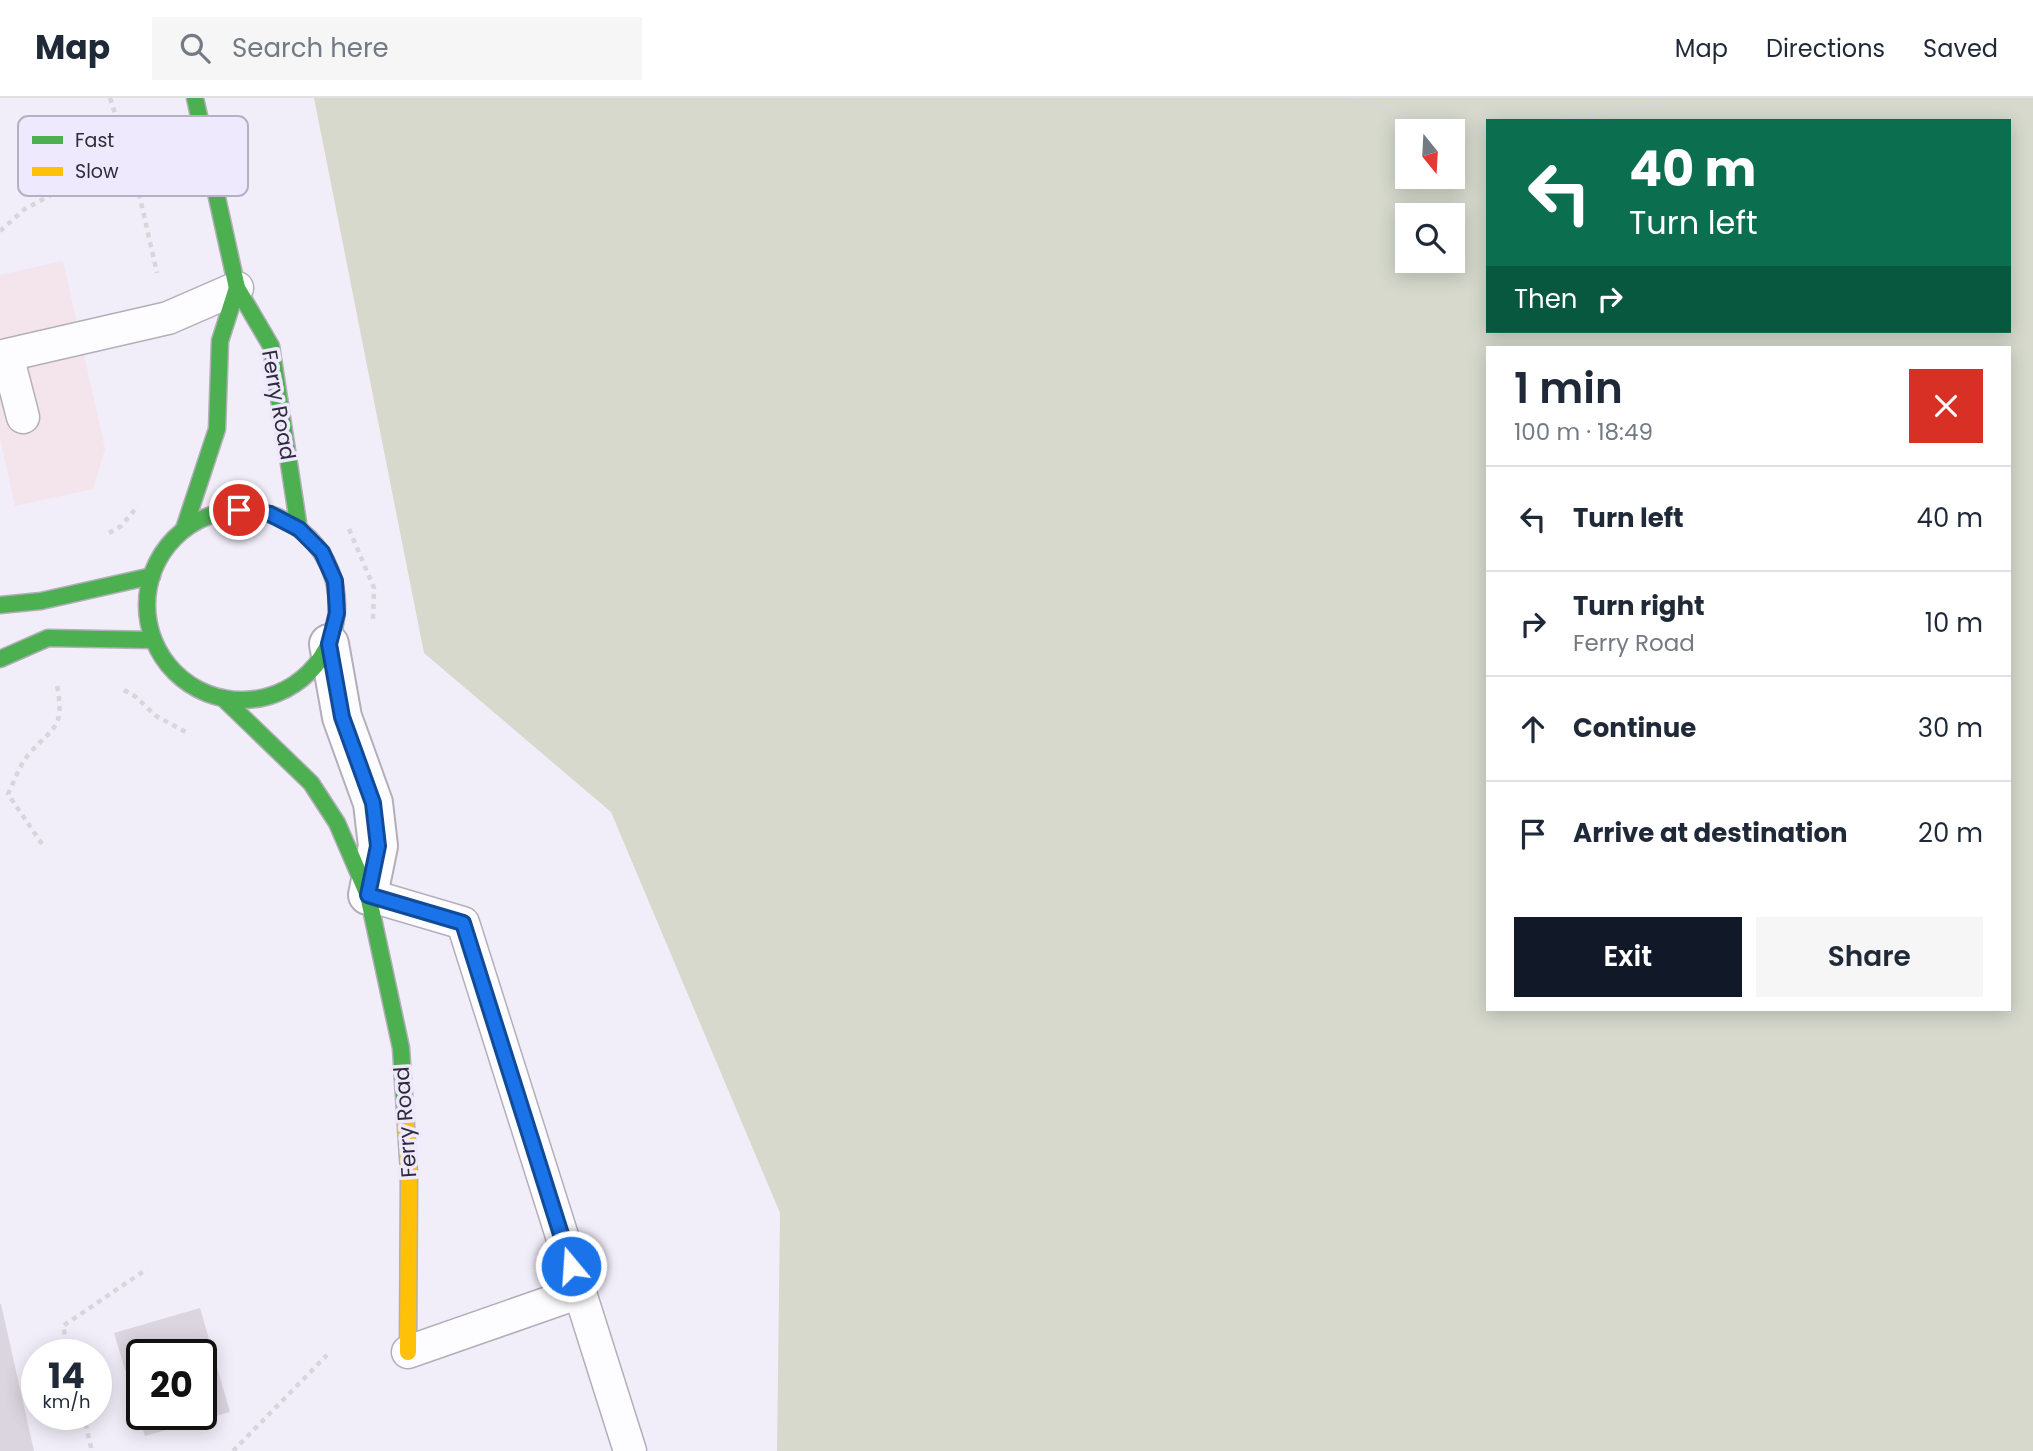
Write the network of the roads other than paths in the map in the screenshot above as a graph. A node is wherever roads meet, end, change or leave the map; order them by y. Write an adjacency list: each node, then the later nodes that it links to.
1 (195, 98): 2 (street, Ferry Road)
2 (199, 116)
3 (217, 196): 4 (street, Ferry Road)
4 (237, 288): 5 (lane); 6 (street); 7 (street, Ferry Road)
5 (23, 416)
6 (184, 529): 7 (street); 8 (street)
7 (299, 529): 11 (street)
8 (152, 576): 9 (street); 10 (street)
9 (0, 605)
10 (153, 640): 12 (street); 13 (street)
11 (329, 644): 13 (street); 14 (street, Ferry Road)
12 (0, 659)
13 (223, 698): 14 (street, Ferry Road)
14 (368, 895): 15 (lane); 16 (street, Ferry Road)
15 (579, 1292): 16 (lane); 17 (lane)
16 (408, 1352)
17 (630, 1451)

